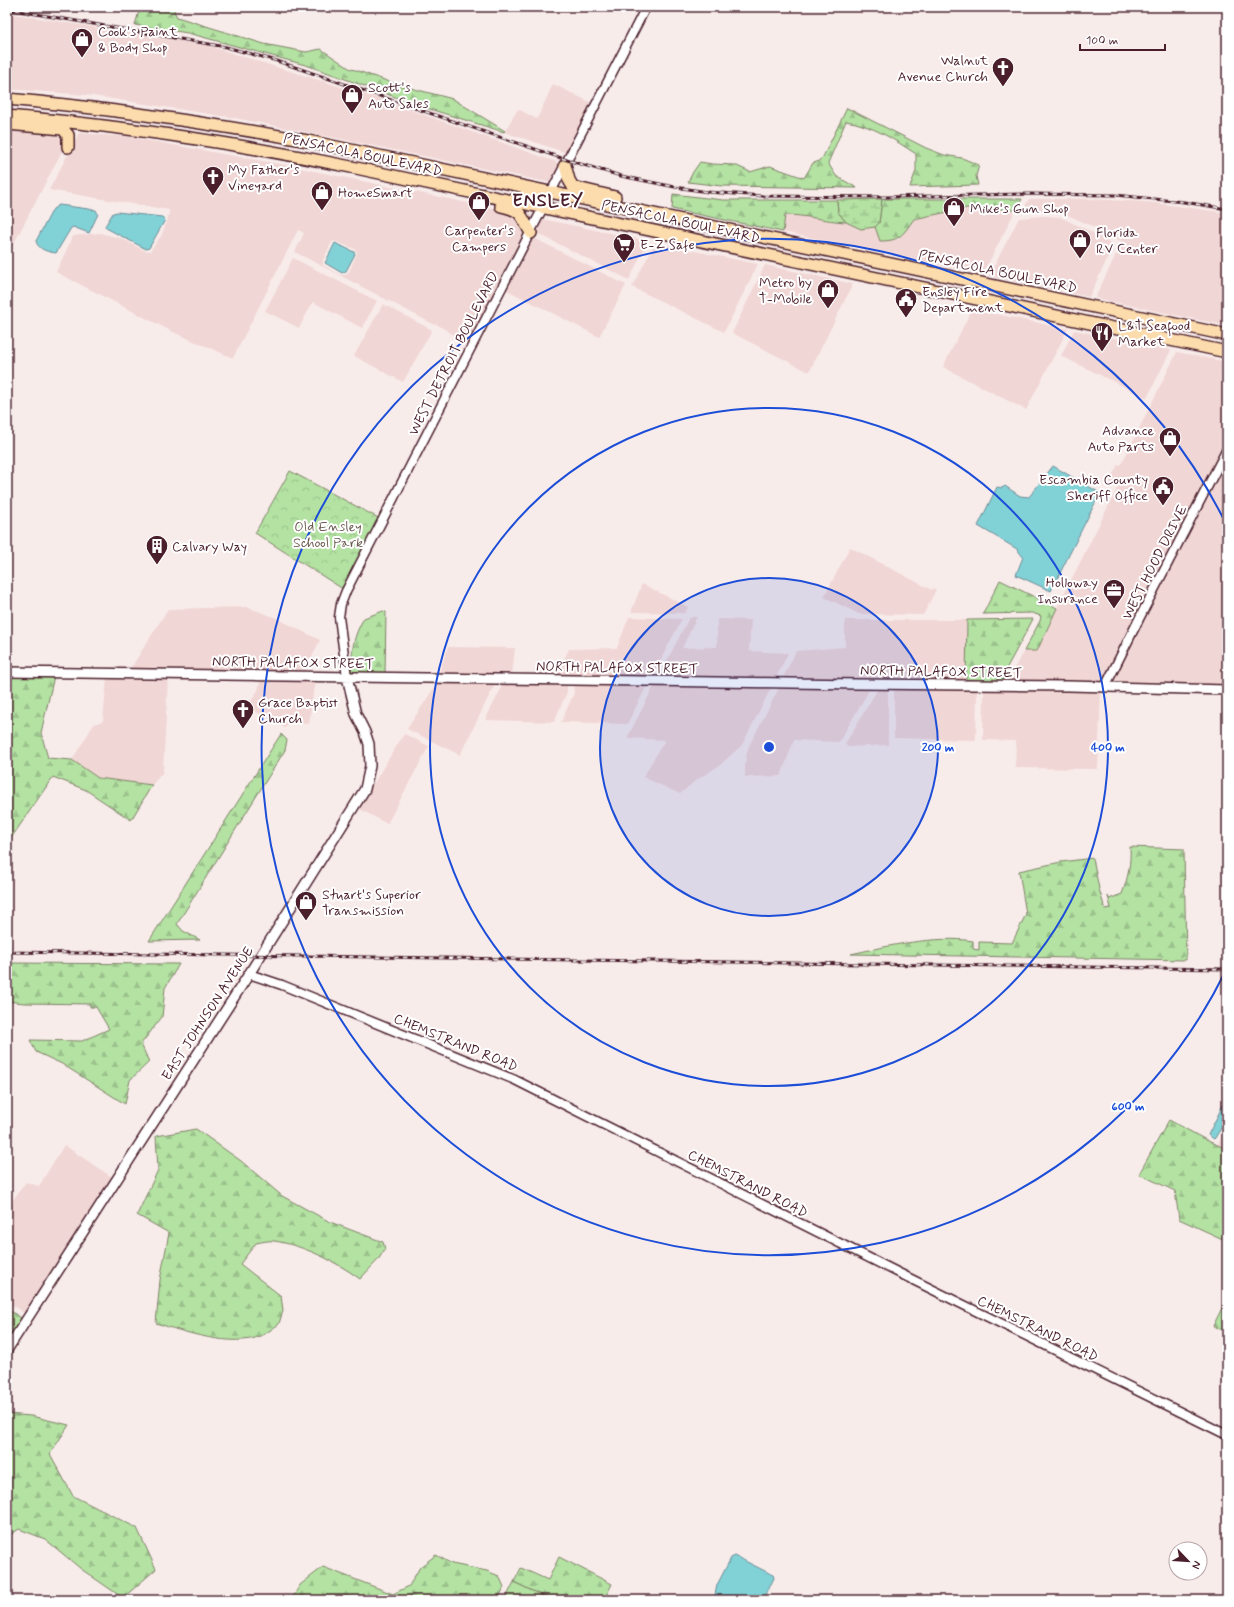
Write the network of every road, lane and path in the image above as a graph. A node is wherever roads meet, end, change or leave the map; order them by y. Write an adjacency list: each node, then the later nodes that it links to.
1 (646, 7): 8 (street, WEST DETROIT BOULEVARD)
2 (7, 99): 4 (highway, PENSACOLA BOULEVARD)
3 (7, 116): 5 (highway, PENSACOLA BOULEVARD)
4 (178, 119): 5 (highway); 11 (highway, PENSACOLA BOULEVARD)
5 (81, 123): 9 (highway, PENSACOLA BOULEVARD)
6 (7, 124): 7 (highway)
7 (68, 147)
8 (565, 165): 11 (street, WEST DETROIT BOULEVARD); 14 (highway)
9 (356, 168): 10 (highway, PENSACOLA BOULEVARD); 11 (highway)
10 (394, 176): 12 (highway, PENSACOLA BOULEVARD); 15 (highway)
11 (552, 192): 12 (street, WEST DETROIT BOULEVARD); 13 (highway, PENSACOLA BOULEVARD)
12 (544, 207): 13 (highway); 15 (street, WEST DETROIT BOULEVARD); 17 (highway, PENSACOLA BOULEVARD)
13 (662, 215): 14 (highway, PENSACOLA BOULEVARD)
14 (686, 220): 16 (highway, PENSACOLA BOULEVARD)
15 (531, 233): 30 (street, WEST DETROIT BOULEVARD)
16 (848, 254): 17 (highway); 19 (highway, PENSACOLA BOULEVARD)
17 (768, 255): 18 (highway, PENSACOLA BOULEVARD)
18 (872, 277): 19 (highway); 20 (highway, PENSACOLA BOULEVARD)
19 (982, 283): 21 (highway, PENSACOLA BOULEVARD)
20 (974, 298): 21 (highway); 23 (highway, PENSACOLA BOULEVARD)
21 (1088, 306): 22 (highway, PENSACOLA BOULEVARD)
22 (1227, 335)
23 (1165, 339): 24 (highway, PENSACOLA BOULEVARD); 25 (highway)
24 (1177, 341): 26 (highway, PENSACOLA BOULEVARD); 27 (highway)
25 (1227, 346)
26 (1227, 352)
27 (1227, 360)
28 (1227, 449): 31 (street, WEST HOOD DRIVE)
29 (7, 672): 30 (main road, NORTH PALAFOX STREET)
30 (347, 677): 31 (main road, NORTH PALAFOX STREET); 33 (main road, EAST JOHNSON AVENUE)
31 (1105, 687): 32 (main road, NORTH PALAFOX STREET)
32 (1227, 690)
33 (249, 974): 34 (main road, EAST JOHNSON AVENUE); 35 (street, CHEMSTRAND ROAD)
34 (7, 1350)
35 (1227, 1435)

